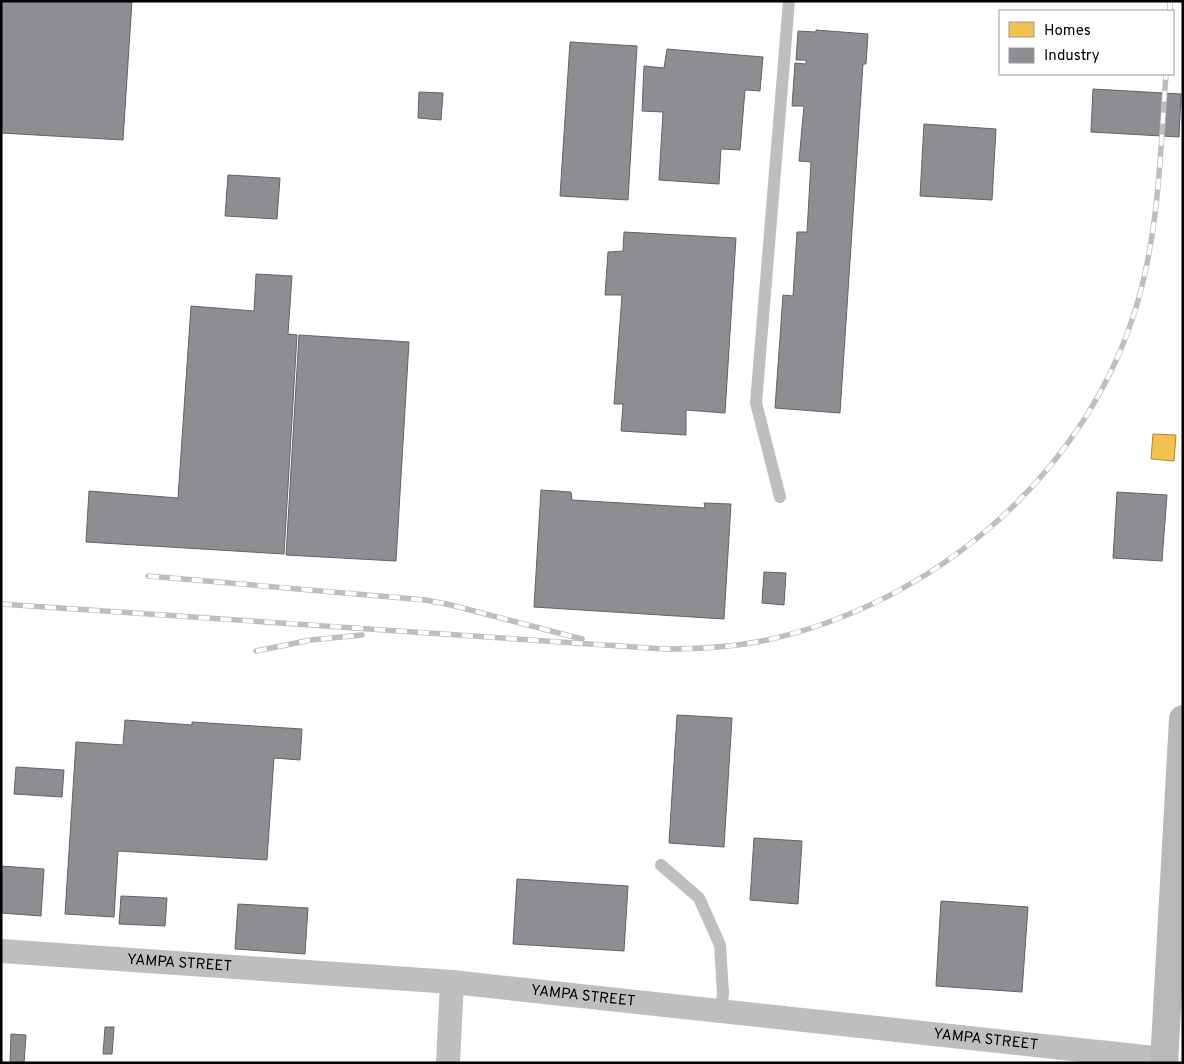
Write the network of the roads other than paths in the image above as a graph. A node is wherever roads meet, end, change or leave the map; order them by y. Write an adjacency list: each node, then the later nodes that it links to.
1 (789, 1): 2 (lane)
2 (780, 497)
3 (1183, 719): 8 (street)
4 (661, 865): 7 (lane)
5 (1, 951): 6 (street, YAMPA STREET)
6 (452, 982): 7 (street, YAMPA STREET); 9 (street)
7 (721, 1012): 8 (street, YAMPA STREET)
8 (1164, 1061)
9 (448, 1063)

